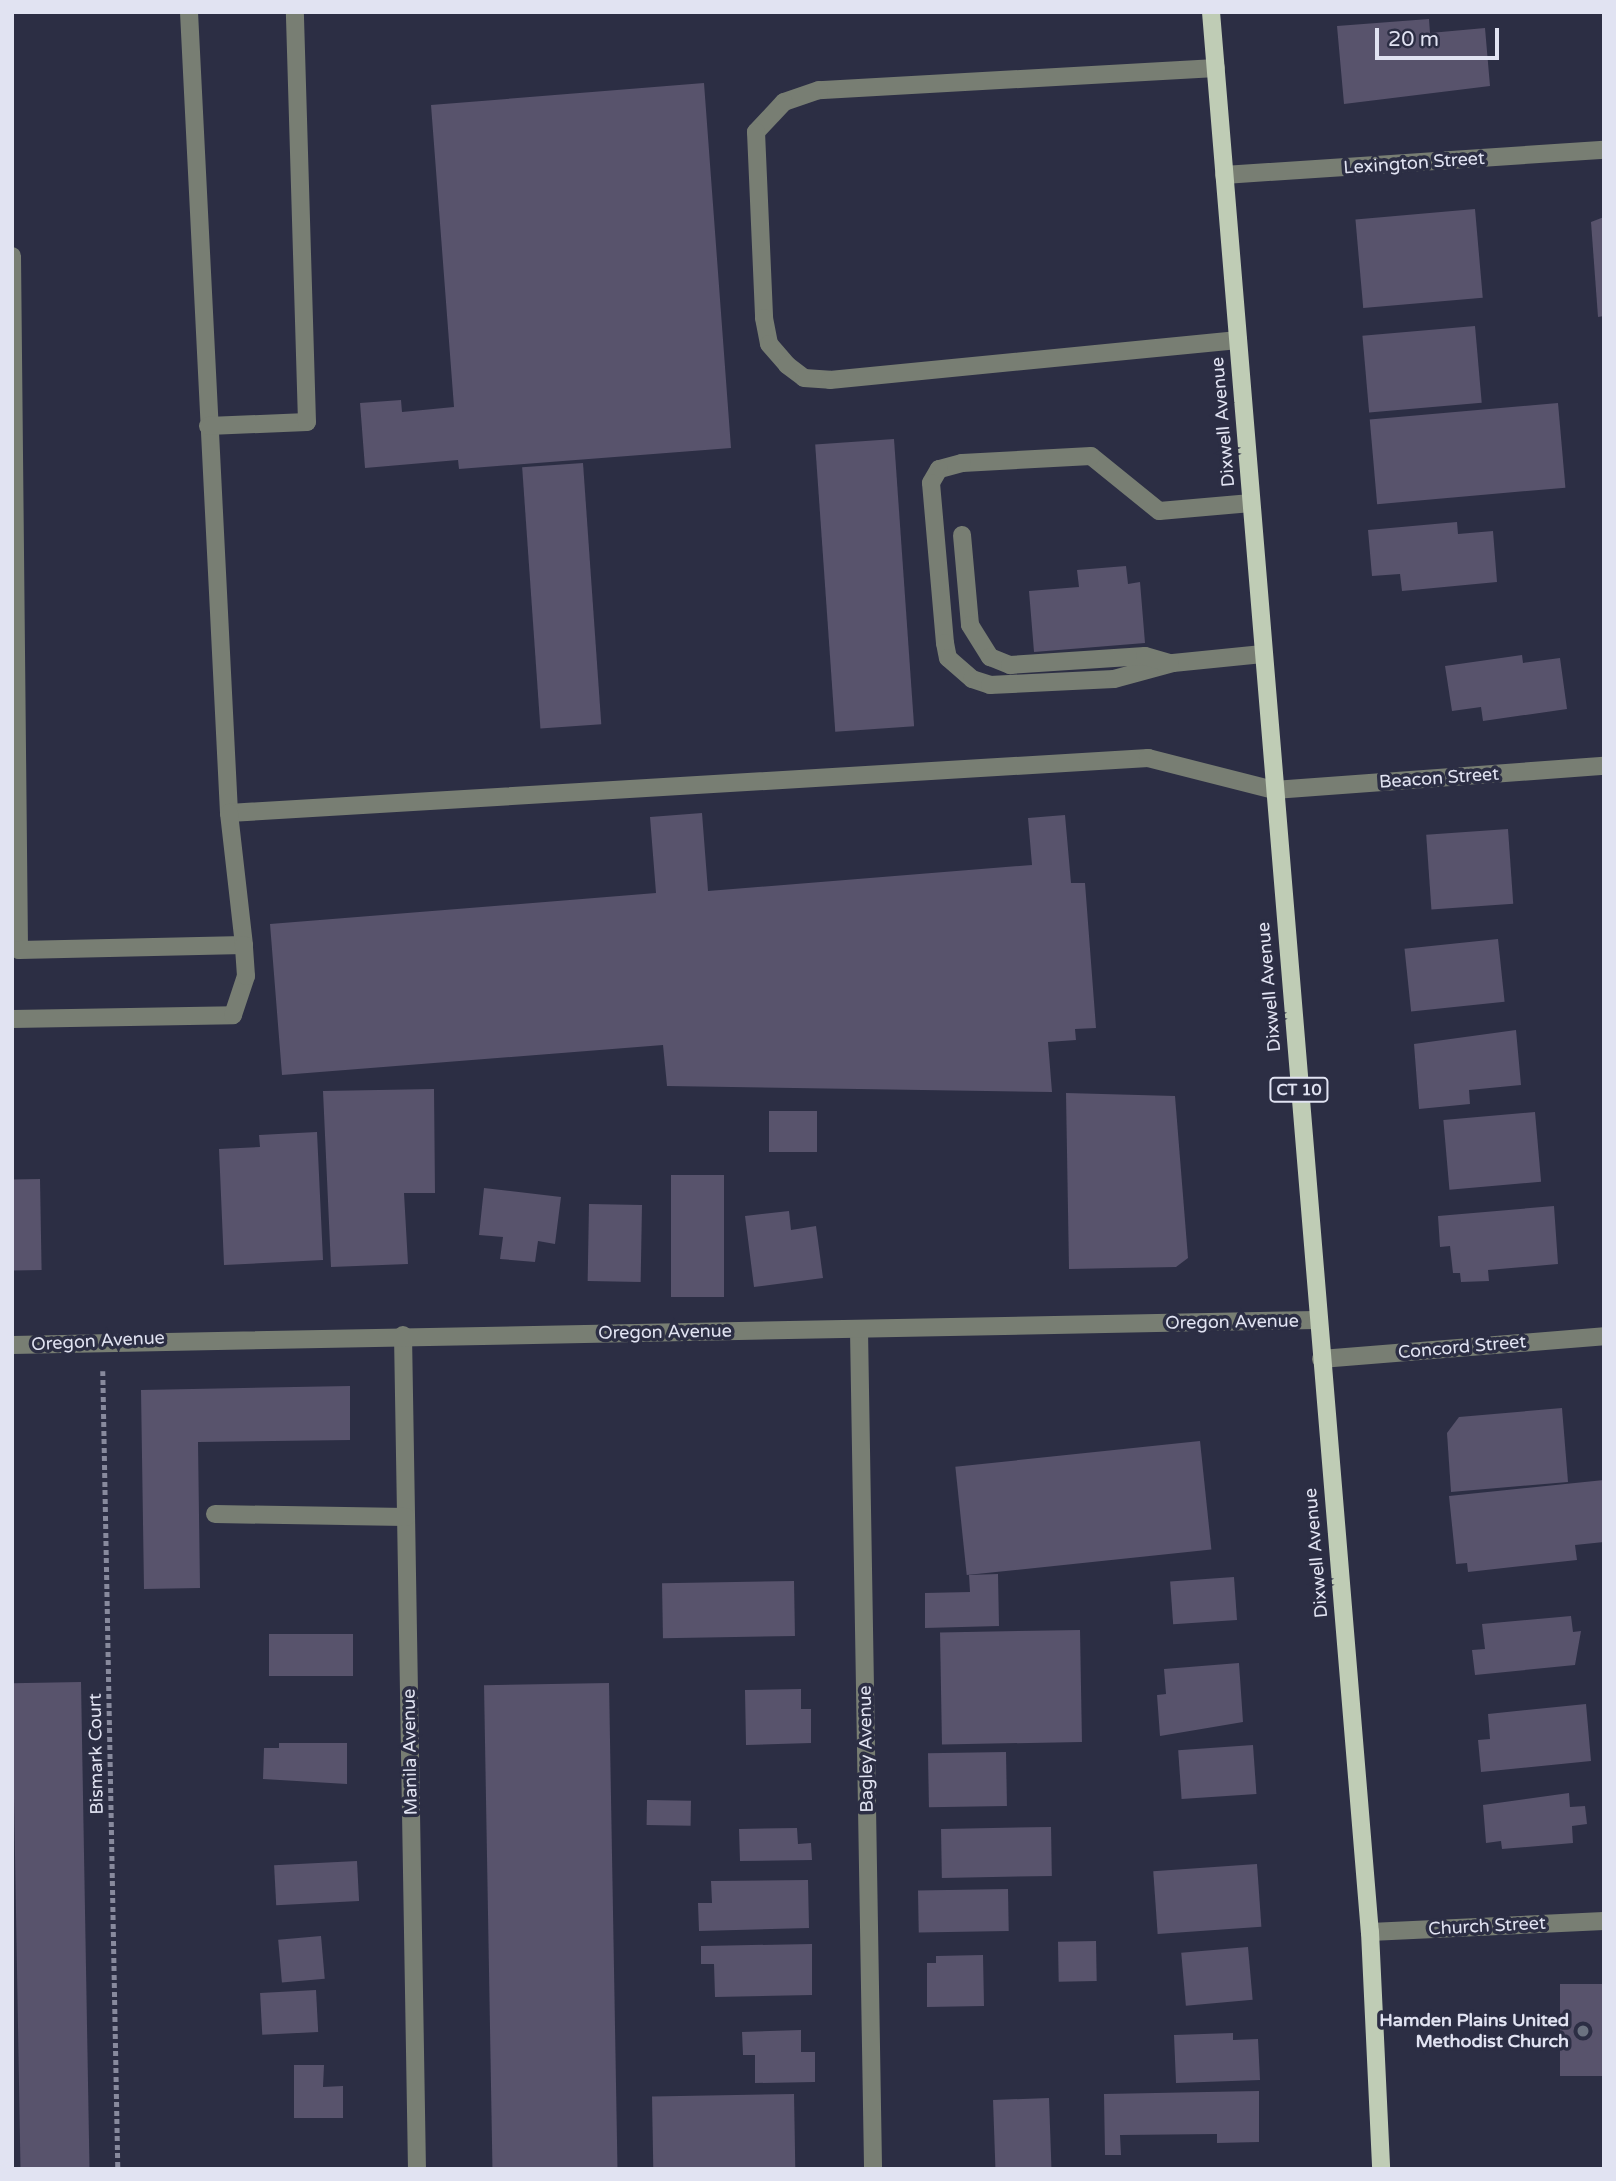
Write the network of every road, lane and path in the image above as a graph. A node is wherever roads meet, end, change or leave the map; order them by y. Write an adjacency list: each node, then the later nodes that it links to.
1 (190, 12): 9 (street)
2 (295, 12): 9 (street)
3 (1212, 12): 4 (main road, Dixwell Avenue / CT 10)
4 (1216, 68): 6 (main road, Dixwell Avenue / CT 10); 8 (street)
5 (1604, 150): 6 (street, Lexington Street)
6 (1224, 175): 8 (main road, Dixwell Avenue / CT 10)
7 (12, 256): 18 (street)
8 (1238, 340): 10 (main road, Dixwell Avenue / CT 10)
9 (208, 426): 16 (street)
10 (1251, 503): 12 (main road, Dixwell Avenue / CT 10); 13 (street)
11 (962, 535): 13 (street)
12 (1263, 654): 13 (street); 15 (main road, Dixwell Avenue / CT 10)
13 (1173, 663)
14 (1604, 766): 15 (street, Beacon Street)
15 (1274, 790): 16 (street, Beacon Street); 20 (main road, Dixwell Avenue / CT 10)
16 (229, 813): 17 (street)
17 (244, 945): 18 (street); 19 (street)
18 (16, 954)
19 (12, 1019)
20 (1317, 1320): 21 (street, Oregon Avenue); 26 (main road, Dixwell Avenue / CT 10)
21 (859, 1330): 22 (street, Oregon Avenue); 33 (street, Bagley Avenue)
22 (402, 1335): 24 (street, Oregon Avenue); 28 (street, Manila Avenue)
23 (1604, 1336): 26 (street, Concord Street)
24 (102, 1339): 25 (street, Oregon Avenue); 31 (path, Bismark Court)
25 (12, 1345)
26 (1321, 1359): 30 (main road, Dixwell Avenue / CT 10)
27 (215, 1514): 28 (street)
28 (406, 1517): 32 (street, Manila Avenue)
29 (1604, 1921): 30 (street, Church Street)
30 (1370, 1932): 34 (main road, Dixwell Avenue / CT 10)
31 (118, 2169)
32 (417, 2169)
33 (873, 2169)
34 (1381, 2169)

